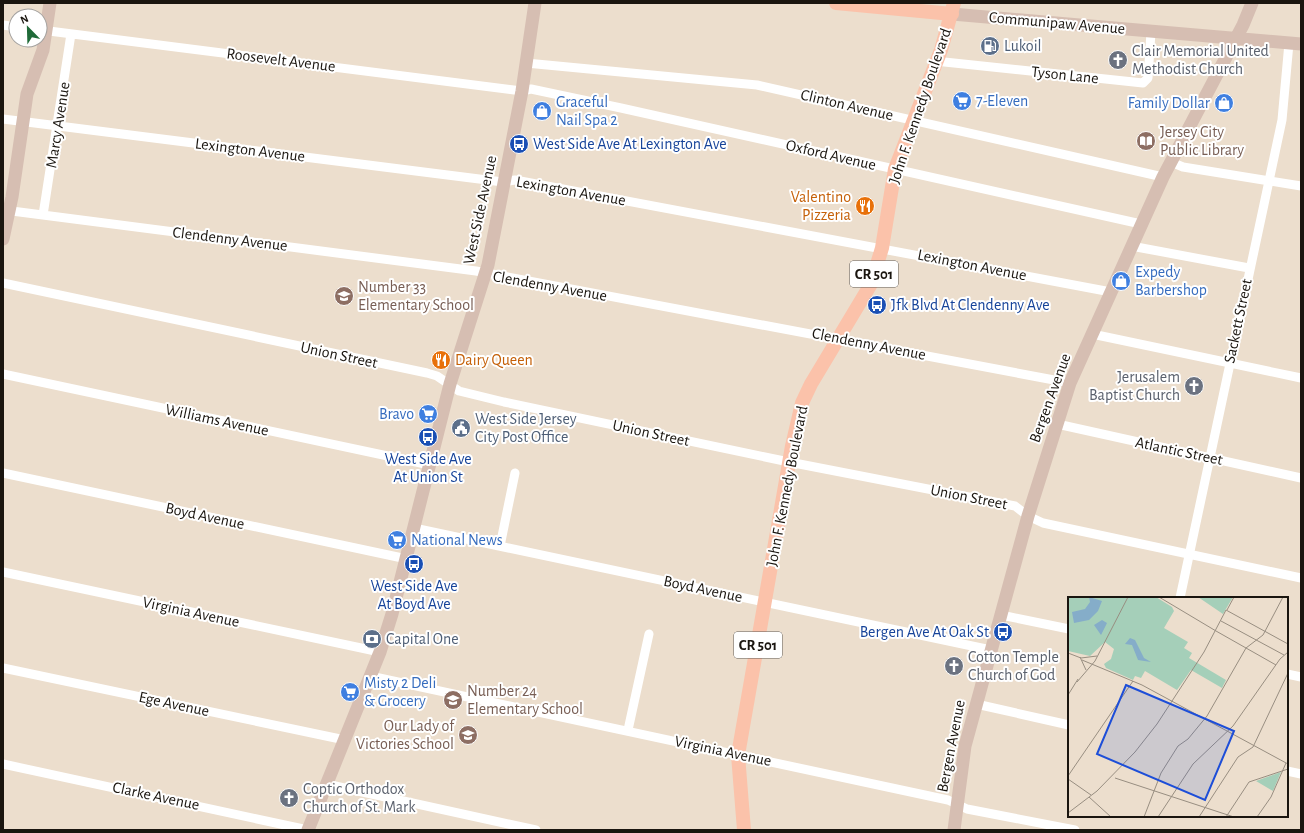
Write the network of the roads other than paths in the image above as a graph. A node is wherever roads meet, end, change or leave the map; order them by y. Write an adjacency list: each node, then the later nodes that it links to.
1 (535, 3): 12 (main road, West Side Avenue)
2 (836, 3): 4 (main road, Communipaw Avenue)
3 (1252, 3): 8 (main road, Bergen Avenue)
4 (953, 8): 6 (main road, Communipaw Avenue); 11 (main road, John F. Kennedy Boulevard / CR 501)
5 (48, 31): 7 (street, Roosevelt Avenue)
6 (1151, 32): 8 (main road, Communipaw Avenue); 11 (street, Tyson Lane)
7 (71, 34): 13 (street, Roosevelt Avenue); 17 (street, Marcy Avenue)
8 (1235, 38): 9 (main road, Communipaw Avenue); 18 (main road, Bergen Avenue)
9 (1295, 43): 21 (street, Sackett Street)
10 (44, 48): 16 (main road)
11 (935, 61): 15 (main road, John F. Kennedy Boulevard / CR 501)
12 (526, 63): 13 (main road, West Side Avenue); 15 (street, Clinton Avenue)
13 (522, 91): 19 (street, Oxford Avenue); 22 (main road, West Side Avenue)
14 (3, 119): 16 (street, Lexington Avenue)
15 (914, 120): 19 (main road, John F. Kennedy Boulevard / CR 501); 20 (street, Clinton Avenue)
16 (22, 121): 17 (street, Lexington Avenue); 24 (main road)
17 (58, 125): 22 (street, Lexington Avenue); 25 (street, Marcy Avenue)
18 (1171, 162): 20 (main road, Bergen Avenue); 21 (street)
19 (895, 169): 26 (street, Oxford Avenue); 29 (main road, John F. Kennedy Boulevard / CR 501)
20 (1164, 177): 26 (main road, Bergen Avenue)
21 (1267, 180): 23 (street); 30 (street, Sackett Street)
22 (503, 182): 29 (street, Lexington Avenue); 31 (main road, West Side Avenue)
23 (1301, 186)
24 (6, 210): 25 (street, Clendenny Avenue); 27 (main road)
25 (44, 215): 31 (street, Clendenny Avenue)
26 (1141, 224): 28 (main road, Bergen Avenue)
27 (3, 240)
28 (1131, 246): 30 (street); 33 (main road, Bergen Avenue)
29 (882, 248): 33 (street, Lexington Avenue); 35 (main road, John F. Kennedy Boulevard / CR 501)
30 (1249, 268): 36 (street, Sackett Street)
31 (485, 274): 35 (street, Clendenny Avenue); 40 (main road, West Side Avenue)
32 (3, 283): 40 (street, Union Street)
33 (1111, 292): 34 (main road, Bergen Avenue)
34 (1092, 334): 36 (street); 39 (main road, Bergen Avenue)
35 (838, 338): 39 (street, Clendenny Avenue); 43 (main road, John F. Kennedy Boulevard / CR 501)
36 (1229, 364): 38 (street); 42 (street, Sackett Street)
37 (3, 374): 44 (street, Williams Avenue)
38 (1301, 378)
39 (1070, 383): 41 (main road, Bergen Avenue)
40 (450, 384): 43 (street, Union Street); 44 (main road, West Side Avenue)
41 (1057, 424): 42 (street, Atlantic Street); 48 (main road, Bergen Avenue)
42 (1209, 458): 47 (street, Atlantic Street); 51 (street, Sackett Street)
43 (789, 462): 48 (street, Union Street); 56 (main road, John F. Kennedy Boulevard / CR 501)
44 (430, 465): 49 (main road, West Side Avenue)
45 (3, 473): 52 (street, Boyd Avenue)
46 (515, 473): 50 (street)
47 (1301, 478)
48 (1028, 516): 51 (street, Union Street); 57 (main road, Bergen Avenue)
49 (414, 528): 50 (street, Boyd Avenue); 52 (main road, West Side Avenue)
50 (500, 546): 56 (street, Boyd Avenue)
51 (1188, 555): 54 (street, Union Street); 55 (street, Sackett Street)
52 (407, 559): 61 (main road, West Side Avenue)
53 (3, 572): 61 (street, Virginia Avenue)
54 (1301, 578)
55 (1180, 597)
56 (766, 602): 60 (street, Boyd Avenue); 70 (main road, John F. Kennedy Boulevard / CR 501)
57 (1001, 615): 58 (street); 60 (main road, Bergen Avenue)
58 (1068, 628)
59 (649, 634): 68 (street)
60 (992, 650): 66 (main road, Bergen Avenue)
61 (380, 652): 64 (main road, West Side Avenue)
62 (3, 668): 69 (street, Ege Avenue)
63 (1288, 674): 65 (street)
64 (370, 676): 68 (street, Virginia Avenue); 69 (main road, West Side Avenue)
65 (1301, 677)
66 (976, 704): 67 (street); 75 (main road, Bergen Avenue)
67 (1068, 725)
68 (628, 730): 70 (street, Virginia Avenue)
69 (345, 740): 74 (main road, West Side Avenue)
70 (738, 755): 75 (street, Virginia Avenue); 79 (main road, John F. Kennedy Boulevard / CR 501)
71 (3, 764): 77 (street, Clarke Avenue)
72 (1288, 771): 73 (street)
73 (1301, 774)
74 (326, 784): 77 (main road, West Side Avenue); 78 (street)
75 (957, 803): 76 (street, Virginia Avenue); 80 (main road, Bergen Avenue)
76 (1059, 828): 81 (street, Virginia Avenue)
77 (308, 830)
78 (536, 830)
79 (744, 830)
80 (954, 830)
81 (1076, 830)

